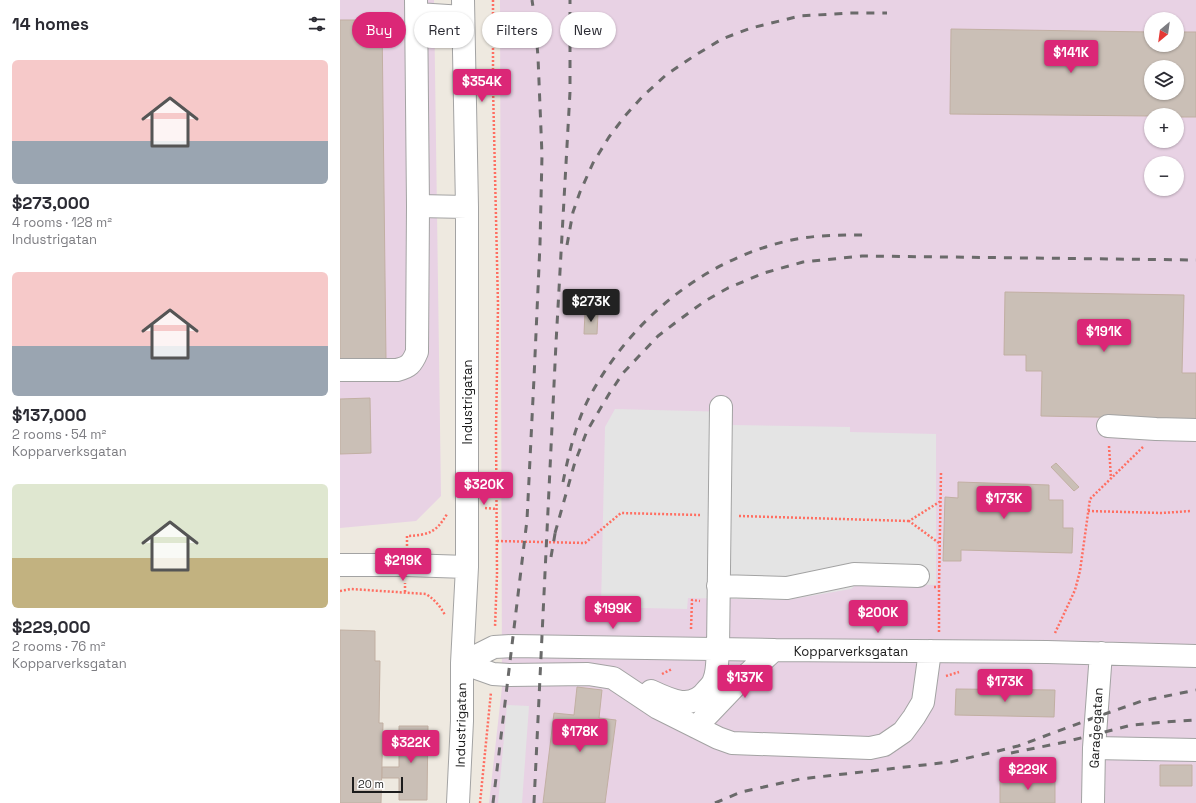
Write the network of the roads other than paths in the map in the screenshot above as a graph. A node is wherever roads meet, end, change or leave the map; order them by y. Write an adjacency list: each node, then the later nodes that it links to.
1 (416, 7): 2 (street); 3 (street)
2 (463, 9): 4 (street, Industrigatan)
3 (418, 206): 4 (street); 5 (street)
4 (467, 207): 10 (street, Industrigatan)
5 (340, 370)
6 (721, 407): 12 (street)
7 (1108, 426): 8 (street)
8 (1196, 430)
9 (340, 565): 10 (street)
10 (467, 567): 18 (street, Industrigatan)
11 (924, 581): 12 (street)
12 (718, 594): 13 (street)
13 (718, 649): 14 (street, Kopparverksgatan); 18 (street, Kopparverksgatan); 19 (street)
14 (774, 650): 15 (street, Kopparverksgatan); 20 (street)
15 (935, 651): 16 (street, Kopparverksgatan); 20 (street)
16 (1101, 654): 17 (street, Kopparverksgatan); 21 (street, Garagegatan)
17 (1196, 656)
18 (462, 663): 19 (street); 23 (street, Industrigatan)
19 (613, 678): 20 (street)
20 (696, 727)
21 (1094, 748): 22 (street); 24 (street, Garagegatan)
22 (1196, 750)
23 (458, 803)
24 (1093, 803)

